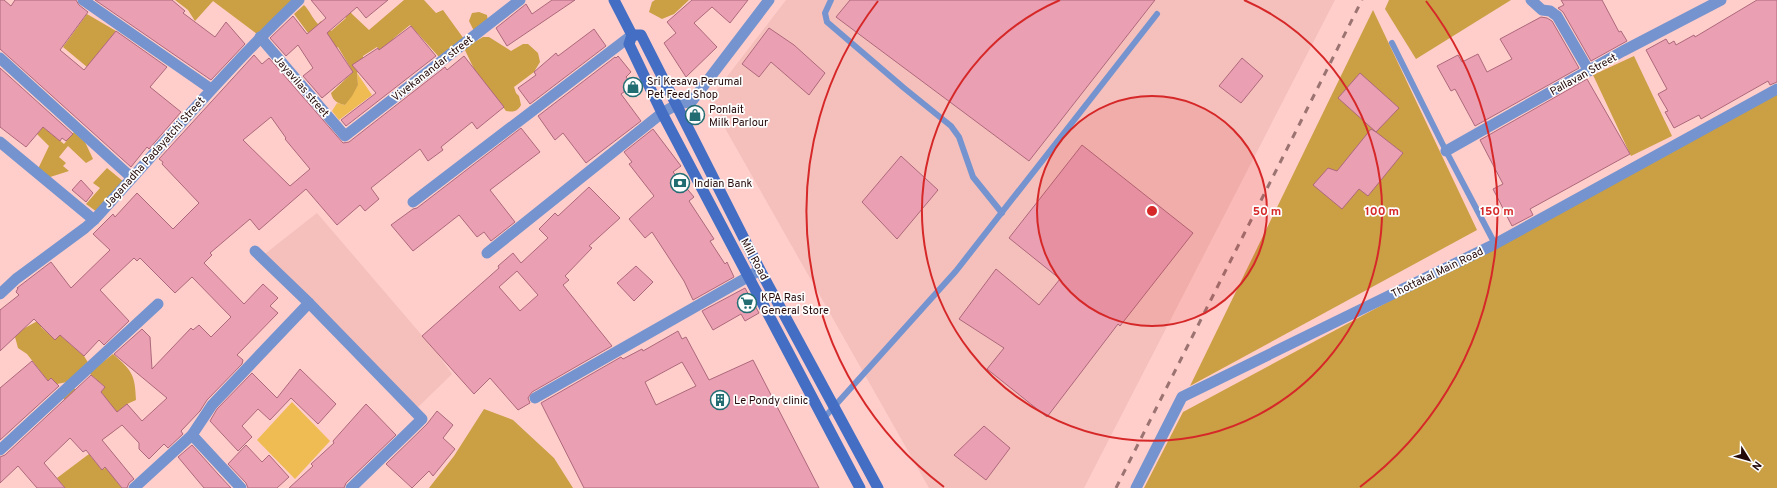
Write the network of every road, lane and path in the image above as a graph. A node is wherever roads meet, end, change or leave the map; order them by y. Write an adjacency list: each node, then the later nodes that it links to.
1 (83, 0): 15 (street)
2 (299, 0): 11 (street, Jaganadha Padayatchi Street)
3 (520, 0): 19 (street, Vivekanandar street)
4 (614, 0): 10 (main road, Mill Road)
5 (769, 0): 17 (street)
6 (831, 0): 24 (lane)
7 (1531, 0): 14 (street)
8 (1721, 0): 14 (street, Pallavan Street)
9 (1157, 14): 24 (lane)
10 (632, 35): 17 (main road, Mill Road); 18 (main road, Mill Road); 23 (street)
11 (260, 37): 15 (street, Jaganadha Padayatchi Street); 19 (street, Jayavilas street)
12 (1392, 42): 21 (lane)
13 (0, 58): 22 (street)
14 (1589, 71): 21 (street, Pallavan Street)
15 (211, 89): 22 (street, Jaganadha Padayatchi Street)
16 (1777, 89): 26 (street, Thottakal Main Road)
17 (676, 105): 18 (street); 29 (main road, Mill Road)
18 (662, 113): 28 (street); 30 (main road, Mill Road)
19 (345, 136)
20 (0, 142): 25 (street)
21 (1446, 151): 26 (lane)
22 (132, 178): 25 (street, Jaganadha Padayatchi Street)
23 (413, 202)
24 (1002, 213): 35 (lane)
25 (94, 220): 31 (street, Jaganadha Padayatchi Street)
26 (1495, 244): 44 (street, Thottakal Main Road)
27 (255, 251): 32 (street)
28 (487, 253)
29 (760, 270): 30 (street); 35 (main road, Mill Road)
30 (748, 277): 34 (street); 36 (main road, Mill Road)
31 (0, 294)
32 (309, 303): 37 (street); 41 (street)
33 (158, 304): 38 (street)
34 (535, 398)
35 (835, 407): 36 (lane); 43 (main road, Mill Road)
36 (823, 419): 42 (main road, Mill Road)
37 (192, 435): 39 (street); 40 (street)
38 (0, 450)
39 (134, 488)
40 (241, 488)
41 (350, 488)
42 (860, 488)
43 (878, 488)
44 (1136, 488)

